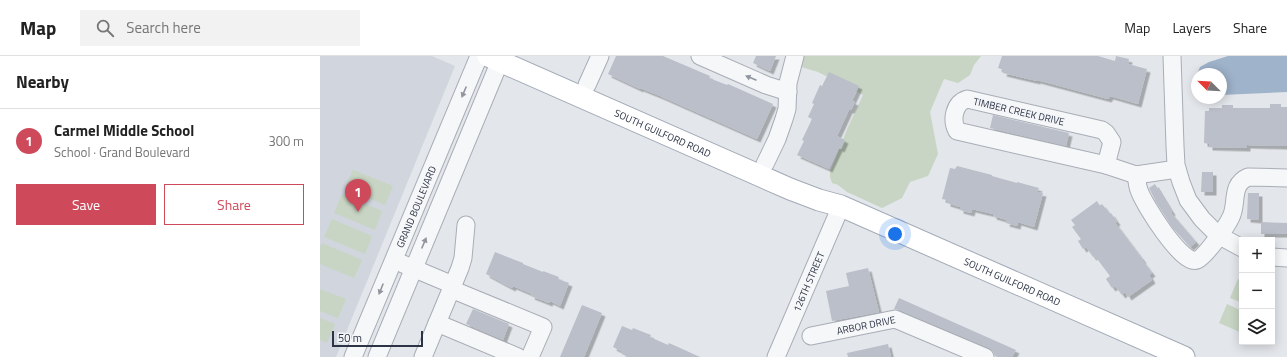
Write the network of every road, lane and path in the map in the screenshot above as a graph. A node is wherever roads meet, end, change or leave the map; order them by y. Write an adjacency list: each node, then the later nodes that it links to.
1 (479, 56): 21 (street, GRAND BOULEVARD, one-way to 21)
2 (522, 56): 8 (main road, SOUTH GUILFORD ROAD)
3 (600, 56): 8 (street)
4 (700, 56): 9 (street, one-way to 4)
5 (795, 56): 9 (street)
6 (1172, 56): 12 (street)
7 (494, 59): 15 (main road, SOUTH GUILFORD ROAD); 22 (street, one-way to 7)
8 (587, 85): 10 (main road, SOUTH GUILFORD ROAD)
9 (788, 92): 10 (street)
10 (765, 164): 15 (main road, SOUTH GUILFORD ROAD)
11 (1106, 165): 11 (street, TIMBER CREEK DRIVE); 13 (street, TIMBER CREEK DRIVE)
12 (1177, 169): 13 (street, TIMBER CREEK DRIVE); 17 (street)
13 (1136, 174): 17 (street)
14 (1287, 178): 17 (street)
15 (840, 206): 31 (street, 126TH STREET); 33 (main road, SOUTH GUILFORD ROAD)
16 (466, 225): 23 (street)
17 (1218, 235): 18 (street)
18 (1239, 246)
19 (1275, 257): 20 (street)
20 (1287, 258)
21 (393, 260): 22 (street); 26 (street, GRAND BOULEVARD, one-way to 26)
22 (413, 269): 23 (street); 27 (street)
23 (452, 287): 24 (street); 30 (street)
24 (437, 323): 28 (street); 29 (street)
25 (811, 336): 32 (street, ARBOR DRIVE)
26 (354, 357)
27 (377, 357)
28 (422, 357)
29 (518, 357)
30 (530, 357)
31 (776, 357)
32 (985, 357)
33 (1184, 357)

